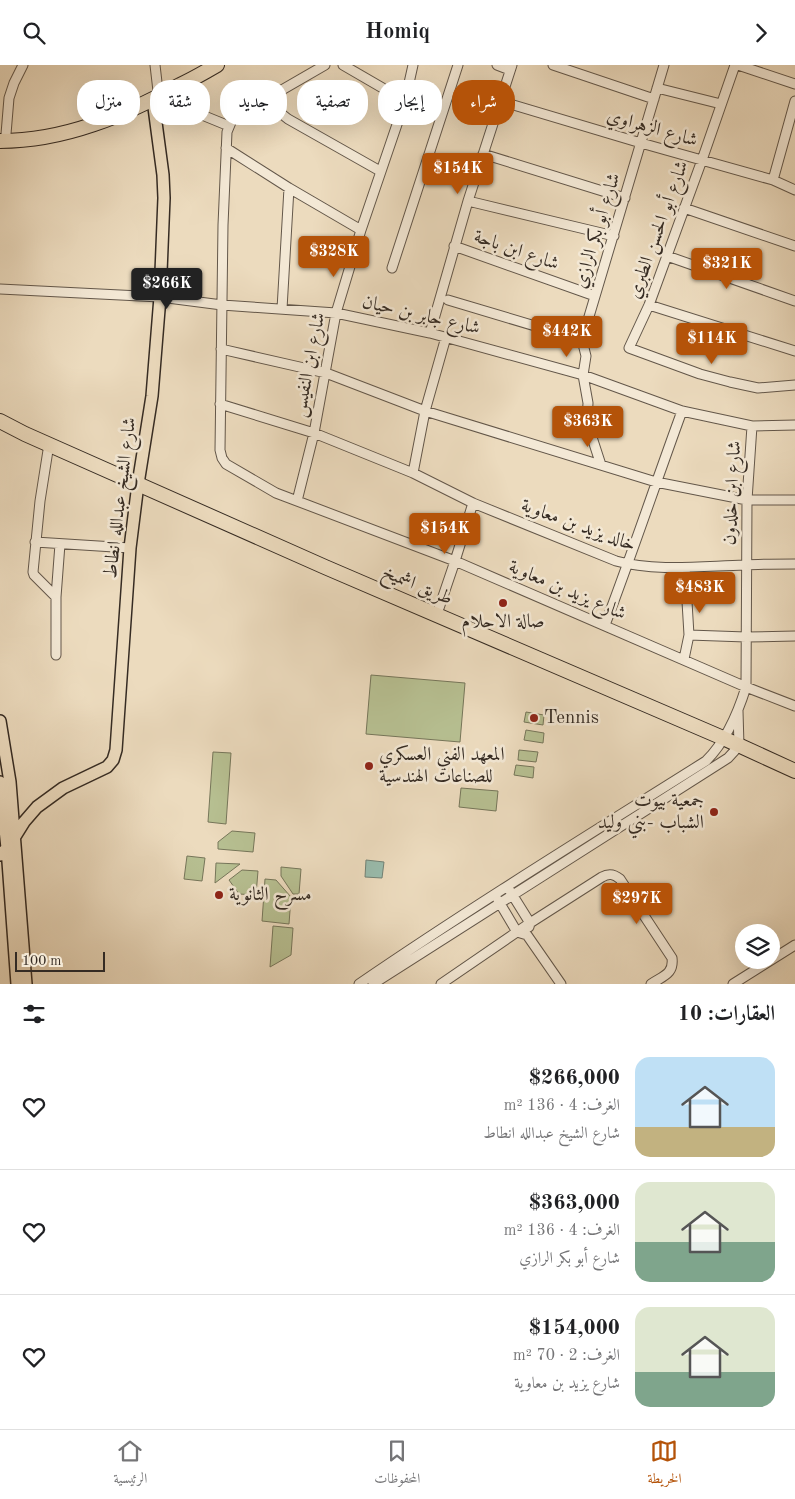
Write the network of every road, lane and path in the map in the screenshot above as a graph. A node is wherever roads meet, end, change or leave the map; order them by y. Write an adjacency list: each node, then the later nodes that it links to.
1 (23, 65): 34 (street)
2 (155, 65): 14 (street)
3 (202, 65): 15 (highway)
4 (217, 65): 16 (highway)
5 (324, 65): 21 (street)
6 (343, 65): 20 (street)
7 (413, 65): 17 (street, شارع ابن النفيس)
8 (458, 65): 38 (street)
9 (497, 65): 13 (street)
10 (553, 65): 24 (street)
11 (664, 65): 22 (street, شارع أبو بكر الرازي)
12 (736, 65): 19 (street); 26 (street, شارع أبو الحسن الطبري)
13 (511, 67): 18 (street)
14 (155, 80)
15 (180, 80)
16 (187, 80)
17 (410, 80)
18 (507, 80)
19 (795, 84)
20 (378, 85)
21 (287, 87)
22 (658, 88): 24 (street, شارع أبو بكر الرازي); 26 (street)
23 (150, 99): 34 (highway)
24 (654, 99): 35 (street, شارع أبو بكر الرازي)
25 (795, 101): 42 (street)
26 (721, 104): 39 (street, شارع أبو الحسن الطبري)
27 (515, 105): 35 (street, شارع الزهراوي)
28 (210, 118): 33 (street)
29 (287, 118): 40 (street)
30 (159, 125): 56 (main road, شارع الشيخ عبدالله انطاط)
31 (396, 125): 40 (street, شارع ابن النفيس)
32 (492, 125): 37 (street)
33 (229, 126): 36 (street, شارع يزيد بن معاوية)
34 (2, 139)
35 (641, 143): 39 (street, شارع الزهراوي); 45 (street, شارع أبو بكر الرازي)
36 (226, 148): 43 (street); 59 (street, شارع يزيد بن معاوية)
37 (483, 154): 41 (street); 45 (street)
38 (428, 157): 41 (street); 53 (street)
39 (702, 160): 42 (street, شارع الزهراوي); 47 (street, شارع أبو الحسن الطبري)
40 (380, 171): 48 (street, شارع ابن النفيس)
41 (477, 173): 46 (street)
42 (773, 181): 44 (street, شارع الزهراوي)
43 (289, 188): 48 (street); 61 (street)
44 (795, 190)
45 (625, 198): 49 (street, شارع أبو بكر الرازي)
46 (468, 201): 49 (street); 50 (street)
47 (684, 208): 51 (street); 52 (street, شارع أبو الحسن الطبري)
48 (361, 230): 62 (street, شارع ابن النفيس)
49 (614, 236): 55 (street, شارع أبو بكر الرازي)
50 (455, 246): 55 (street, شارع ابن باجة); 63 (street)
51 (795, 246)
52 (667, 256): 58 (street); 60 (street, شارع أبو الحسن الطبري)
53 (392, 268)
54 (0, 289): 56 (street, شارع جابر بن حيان)
55 (595, 296): 65 (street, شارع أبو بكر الرازي)
56 (160, 297): 59 (street, شارع جابر بن حيان); 84 (main road, شارع الشيخ عبدالله انطاط)
57 (448, 300): 65 (street)
58 (795, 301)
59 (222, 305): 61 (street, شارع جابر بن حيان); 66 (street, شارع يزيد بن معاوية)
60 (649, 305): 67 (street); 70 (street, شارع أبو الحسن الطبري)
61 (282, 309): 62 (street, شارع جابر بن حيان)
62 (336, 313): 63 (street, شارع جابر بن حيان); 68 (street, شارع ابن النفيس)
63 (430, 333): 64 (street, شارع جابر بن حيان)
64 (446, 337): 69 (street, شارع جابر بن حيان); 72 (street)
65 (582, 340): 69 (street, شارع أبو بكر الرازي)
66 (221, 349): 68 (street); 71 (street, شارع يزيد بن معاوية)
67 (795, 351)
68 (326, 373): 72 (street); 78 (street, شارع ابن النفيس)
69 (583, 375): 73 (street, شارع جابر بن حيان); 81 (street, شارع أبو بكر الرازي)
70 (795, 385)
71 (220, 404): 78 (street, خالد يزيد بن معاوية); 87 (street, شارع يزيد بن معاوية)
72 (425, 411): 81 (street); 82 (street)
73 (682, 411): 75 (street, شارع جابر بن حيان); 83 (street)
74 (0, 421): 79 (highway)
75 (752, 425): 76 (street, شارع جابر بن حيان); 85 (street, شارع ابن خلدون)
76 (795, 425)
77 (0, 427): 79 (highway)
78 (314, 433): 82 (street, خالد يزيد بن معاوية); 87 (street, شارع ابن النفيس)
79 (25, 434): 80 (highway, طريق اشميخ)
80 (49, 444): 84 (highway, طريق اشميخ); 89 (street)
81 (601, 465): 83 (street)
82 (413, 473): 88 (street, خالد يزيد بن معاوية)
83 (656, 482): 85 (street); 93 (street)
84 (138, 484): 91 (main road, شارع الشيخ عبدالله انطاط); 98 (highway, طريق اشميخ)
85 (747, 500): 86 (street); 95 (street, شارع ابن خلدون)
86 (795, 500)
87 (297, 501): 92 (street, شارع يزيد بن معاوية)
88 (473, 503): 92 (street); 93 (street, خالد يزيد بن معاوية)
89 (35, 542): 90 (street); 97 (street)
90 (60, 544): 91 (street); 97 (street)
91 (130, 548): 113 (main road, شارع الشيخ عبدالله انطاط)
92 (455, 561): 98 (street); 99 (street, شارع يزيد بن معاوية)
93 (628, 564): 96 (street, خالد يزيد بن معاوية); 99 (street)
94 (795, 564): 95 (street, خالد يزيد بن معاوية)
95 (746, 565): 96 (street, خالد يزيد بن معاوية); 102 (street, شارع ابن خلدون)
96 (685, 568): 100 (street)
97 (56, 597): 103 (street)
98 (437, 614): 109 (highway, طريق اشميخ)
99 (605, 625): 104 (street, شارع يزيد بن معاوية)
100 (689, 635): 102 (street); 104 (street)
101 (795, 636): 102 (street)
102 (746, 637): 105 (street, شارع ابن خلدون)
103 (56, 655)
104 (684, 659): 105 (street, شارع يزيد بن معاوية)
105 (746, 687): 106 (street, شارع يزيد بن معاوية); 107 (street, شارع ابن خلدون)
106 (795, 706)
107 (738, 711): 109 (street); 110 (street)
108 (0, 721): 113 (main road)
109 (723, 739): 110 (highway, طريق اشميخ); 117 (street)
110 (739, 746): 111 (highway, طريق اشميخ); 119 (street)
111 (795, 771)
112 (0, 782): 114 (main road)
113 (14, 838): 114 (main road)
114 (4, 848): 116 (main road); 125 (main road)
115 (0, 872): 116 (main road)
116 (9, 881): 124 (main road)
117 (507, 887): 118 (street); 119 (street)
118 (494, 895): 120 (street); 126 (street)
119 (513, 896): 120 (street); 121 (street)
120 (500, 904): 122 (street); 127 (street)
121 (530, 923): 122 (street); 130 (street)
122 (522, 934): 128 (street); 129 (street)
123 (795, 945): 131 (street)
124 (17, 984)
125 (26, 984)
126 (359, 984)
127 (373, 984)
128 (441, 984)
129 (561, 984)
130 (651, 984)
131 (734, 984)

